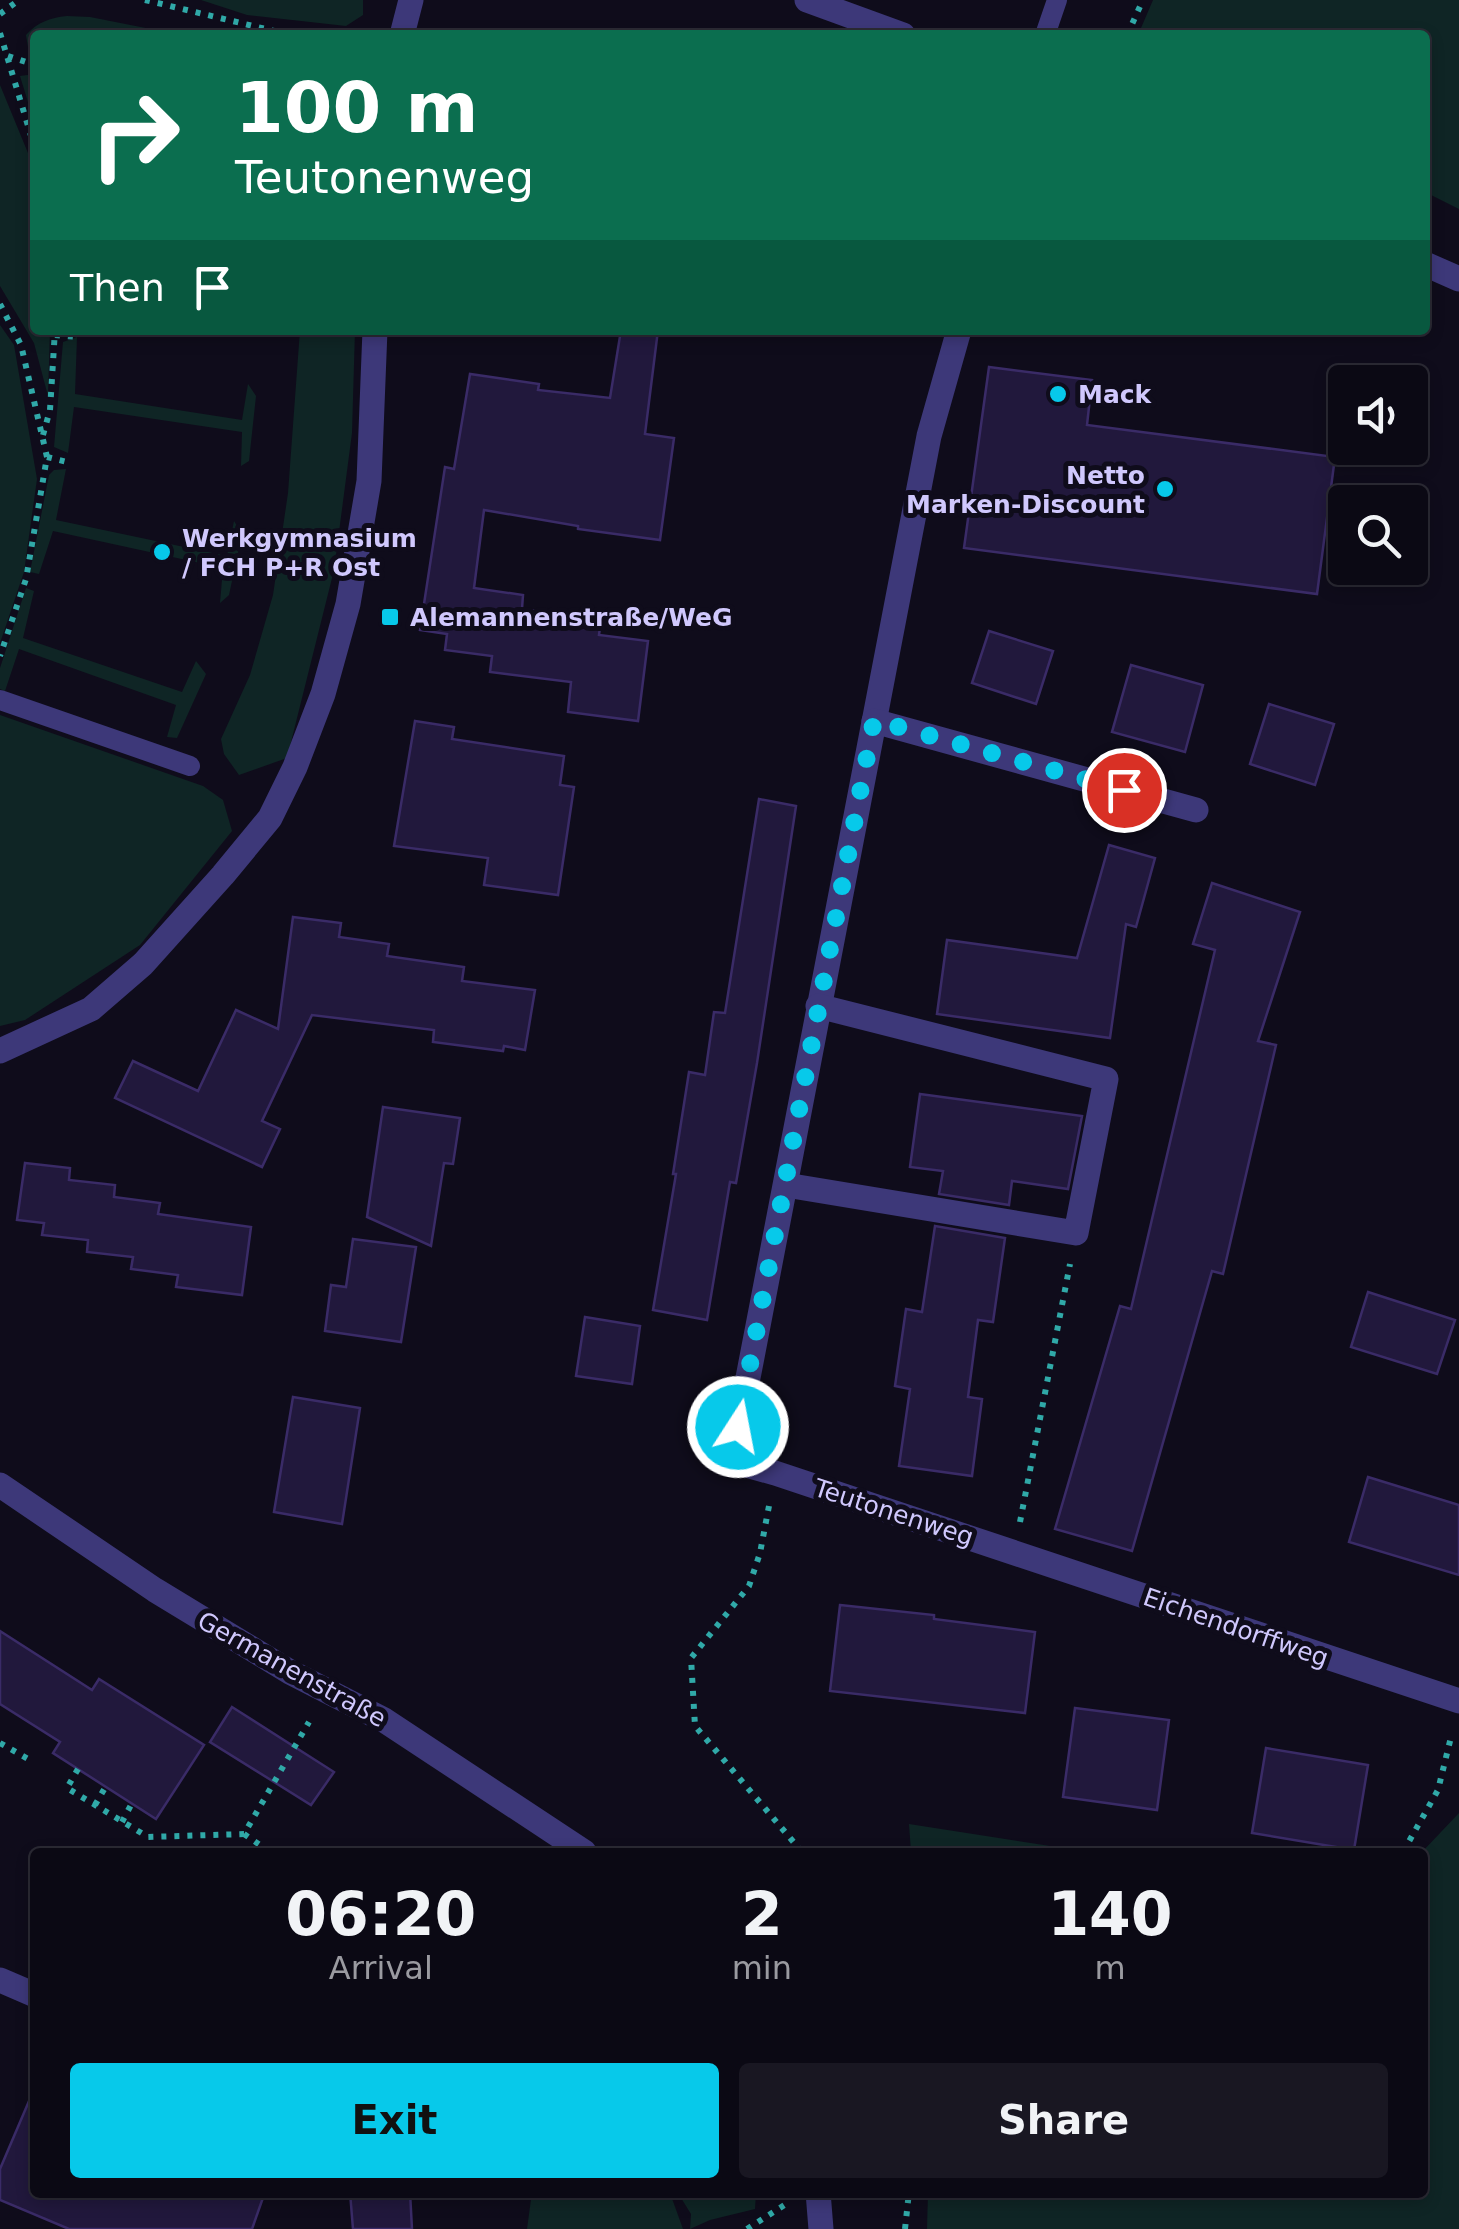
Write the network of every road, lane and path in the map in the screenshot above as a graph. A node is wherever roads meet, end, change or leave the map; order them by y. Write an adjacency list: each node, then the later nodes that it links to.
1 (19, 0): 7 (path)
2 (145, 0): 8 (path)
3 (411, 0): 9 (street)
4 (807, 0): 10 (street)
5 (1057, 0): 11 (lane)
6 (1143, 0): 12 (path)
7 (0, 14)
8 (266, 30)
9 (403, 30)
10 (889, 30)
11 (1048, 30)
12 (1128, 30)
13 (0, 33): 14 (path)
14 (6, 56): 15 (path); 16 (path)
15 (30, 63)
16 (30, 132)
17 (1430, 266): 18 (street)
18 (1459, 279)
19 (0, 304): 25 (path)
20 (55, 335): 25 (path)
21 (68, 335): 24 (path)
22 (375, 335): 36 (street)
23 (958, 335): 32 (street, Teutonenweg)
24 (77, 337)
25 (42, 441): 26 (path)
26 (47, 457): 27 (path); 28 (path)
27 (67, 462)
28 (26, 579): 29 (path); 30 (path)
29 (36, 583)
30 (0, 656)
31 (0, 700): 33 (lane)
32 (874, 720): 34 (street); 35 (street, Teutonenweg)
33 (190, 766)
34 (1196, 810)
35 (818, 1006): 37 (street, Teutonenweg); 38 (street)
36 (0, 1052)
37 (786, 1185): 38 (street); 39 (street, Teutonenweg)
38 (1076, 1233): 41 (path)
39 (775, 1473): 41 (street, Teutonenweg); 54 (path)
40 (0, 1485): 42 (street, Germanenstraße)
41 (1014, 1552): 43 (street, Eichendorffweg)
42 (327, 1691): 51 (path); 53 (street, Germanenstraße)
43 (1457, 1711): 55 (path)
44 (0, 1744): 45 (path)
45 (30, 1760)
46 (78, 1769): 49 (path)
47 (106, 1786): 49 (path)
48 (132, 1803): 50 (path)
49 (96, 1805): 50 (path)
50 (122, 1822): 51 (path)
51 (244, 1834): 52 (path)
52 (264, 1848)
53 (575, 1848)
54 (799, 1848)
55 (1405, 1848)
56 (0, 1980): 57 (street)
57 (30, 1992)
58 (818, 2198): 62 (street)
59 (908, 2198): 63 (path)
60 (790, 2201): 61 (path)
61 (747, 2229)
62 (821, 2229)
63 (905, 2229)

